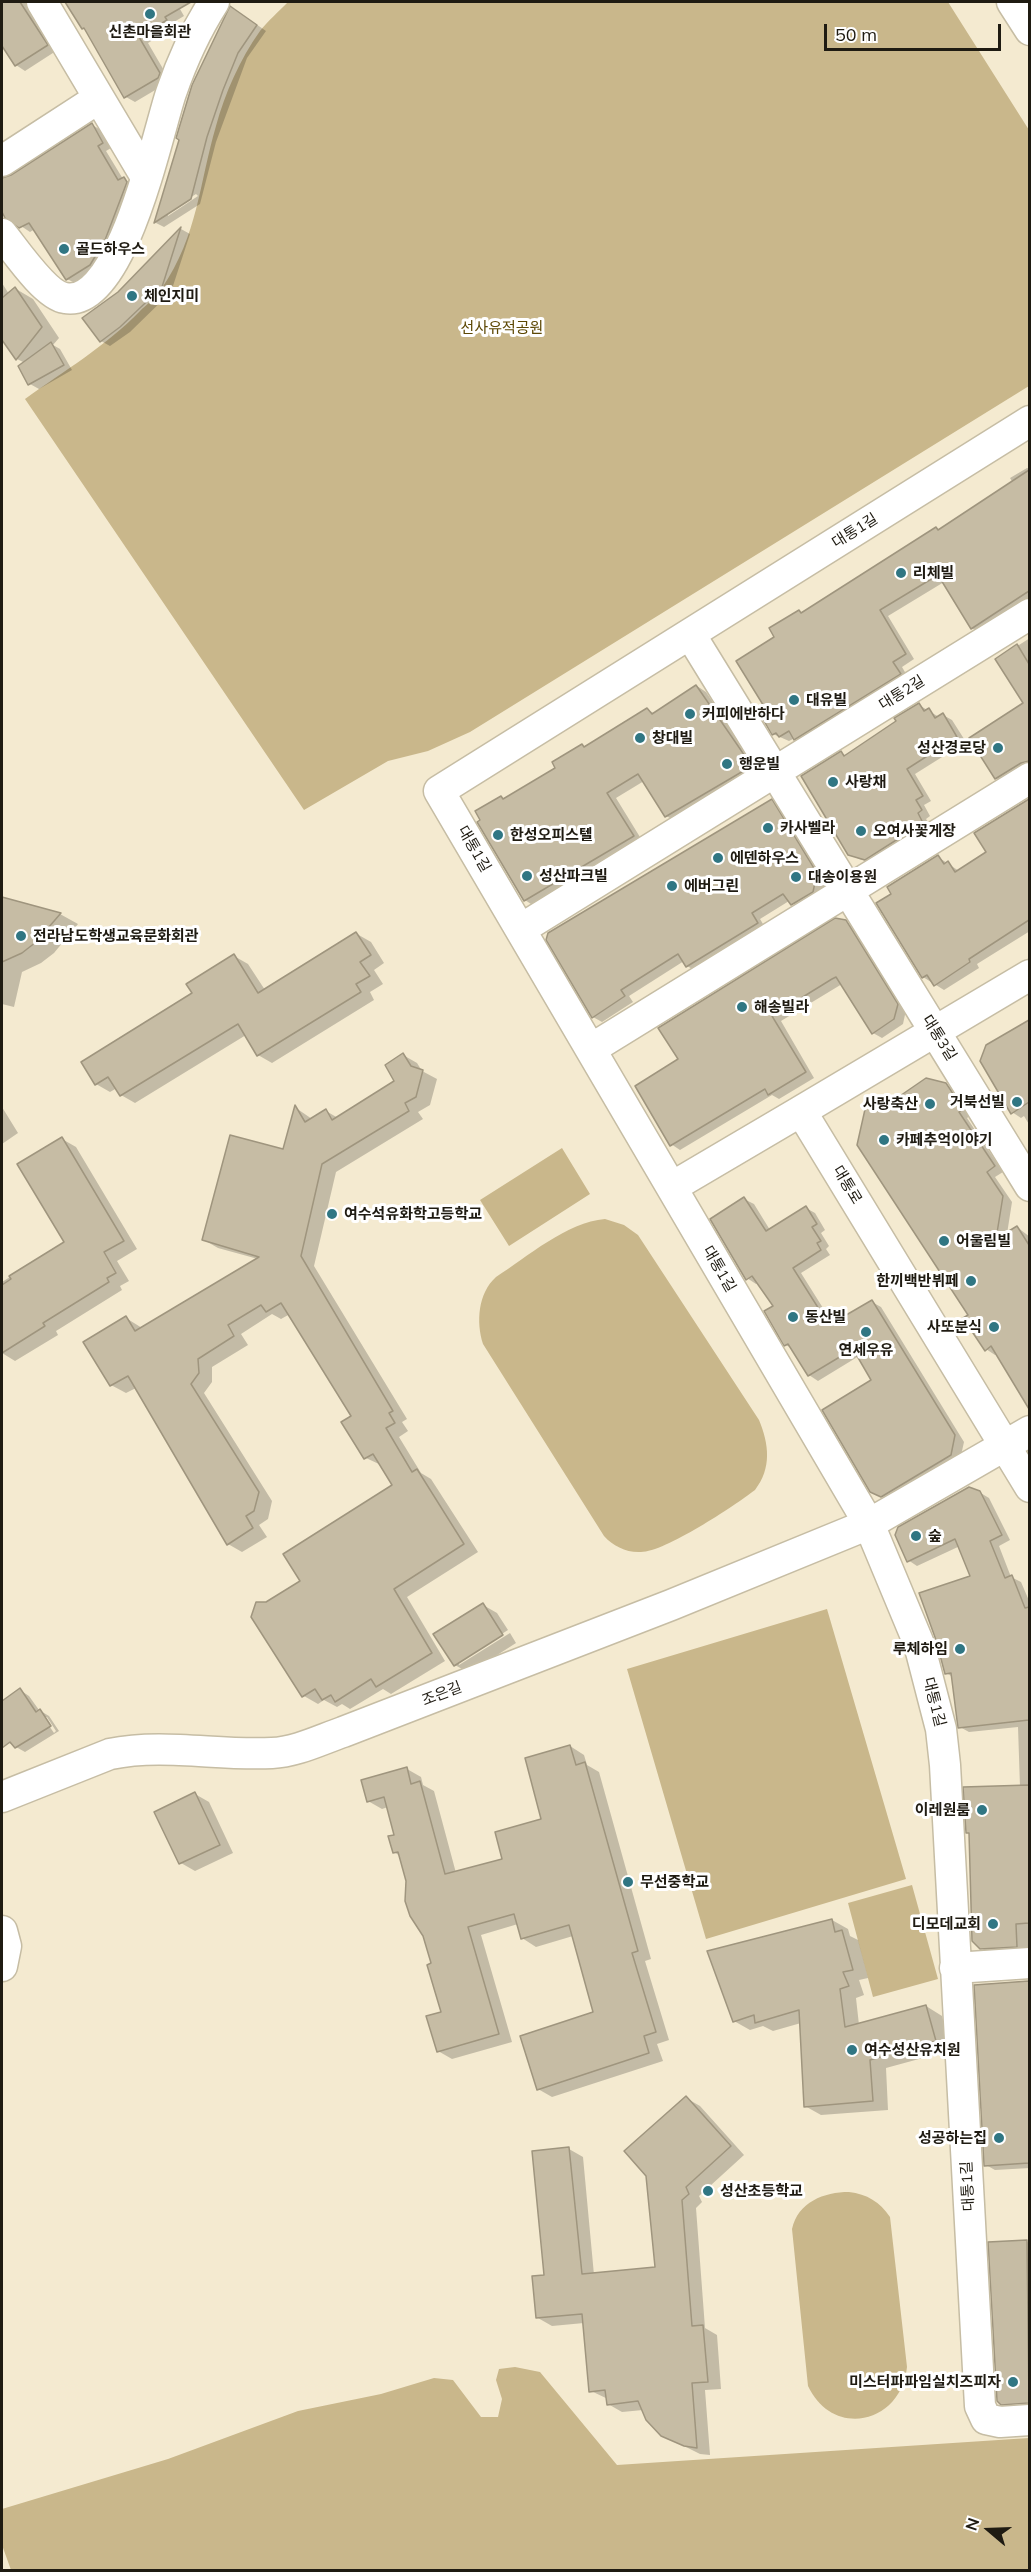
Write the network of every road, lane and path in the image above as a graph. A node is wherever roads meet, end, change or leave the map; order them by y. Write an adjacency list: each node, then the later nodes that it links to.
1 (42, 2): 5 (street)
2 (213, 2): 7 (street)
3 (1012, 2): 4 (street)
4 (1029, 30)
5 (99, 98): 6 (street); 7 (street)
6 (2, 161)
7 (146, 177): 8 (street)
8 (2, 234)
9 (1029, 421): 11 (street, 대통1길)
10 (1029, 614): 12 (street, 대통2길)
11 (690, 634): 12 (street, 대통3길); 15 (street, 대통1길)
12 (775, 771): 14 (street, 대통3길); 15 (street)
13 (1029, 778): 14 (street)
14 (848, 891): 17 (street, 대통3길); 18 (street)
15 (520, 929): 18 (street, 대통1길)
16 (1029, 975): 17 (street)
17 (935, 1033): 19 (street); 20 (street, 대통3길)
18 (591, 1049): 22 (street, 대통1길)
19 (801, 1111): 22 (street); 23 (street, 대통로)
20 (1018, 1143): 21 (street, 대통3길)
21 (1029, 1186)
22 (672, 1187): 25 (street, 대통1길)
23 (1017, 1438): 24 (street, 대통로); 25 (street, 조은길)
24 (1029, 1487)
25 (869, 1524): 26 (street, 조은길); 30 (street, 대통1길)
26 (2, 1797)
27 (2, 1931): 29 (street)
28 (1029, 1963): 30 (street)
29 (2, 1966)
30 (955, 1968): 31 (street, 대통1길)
31 (1029, 2420)

